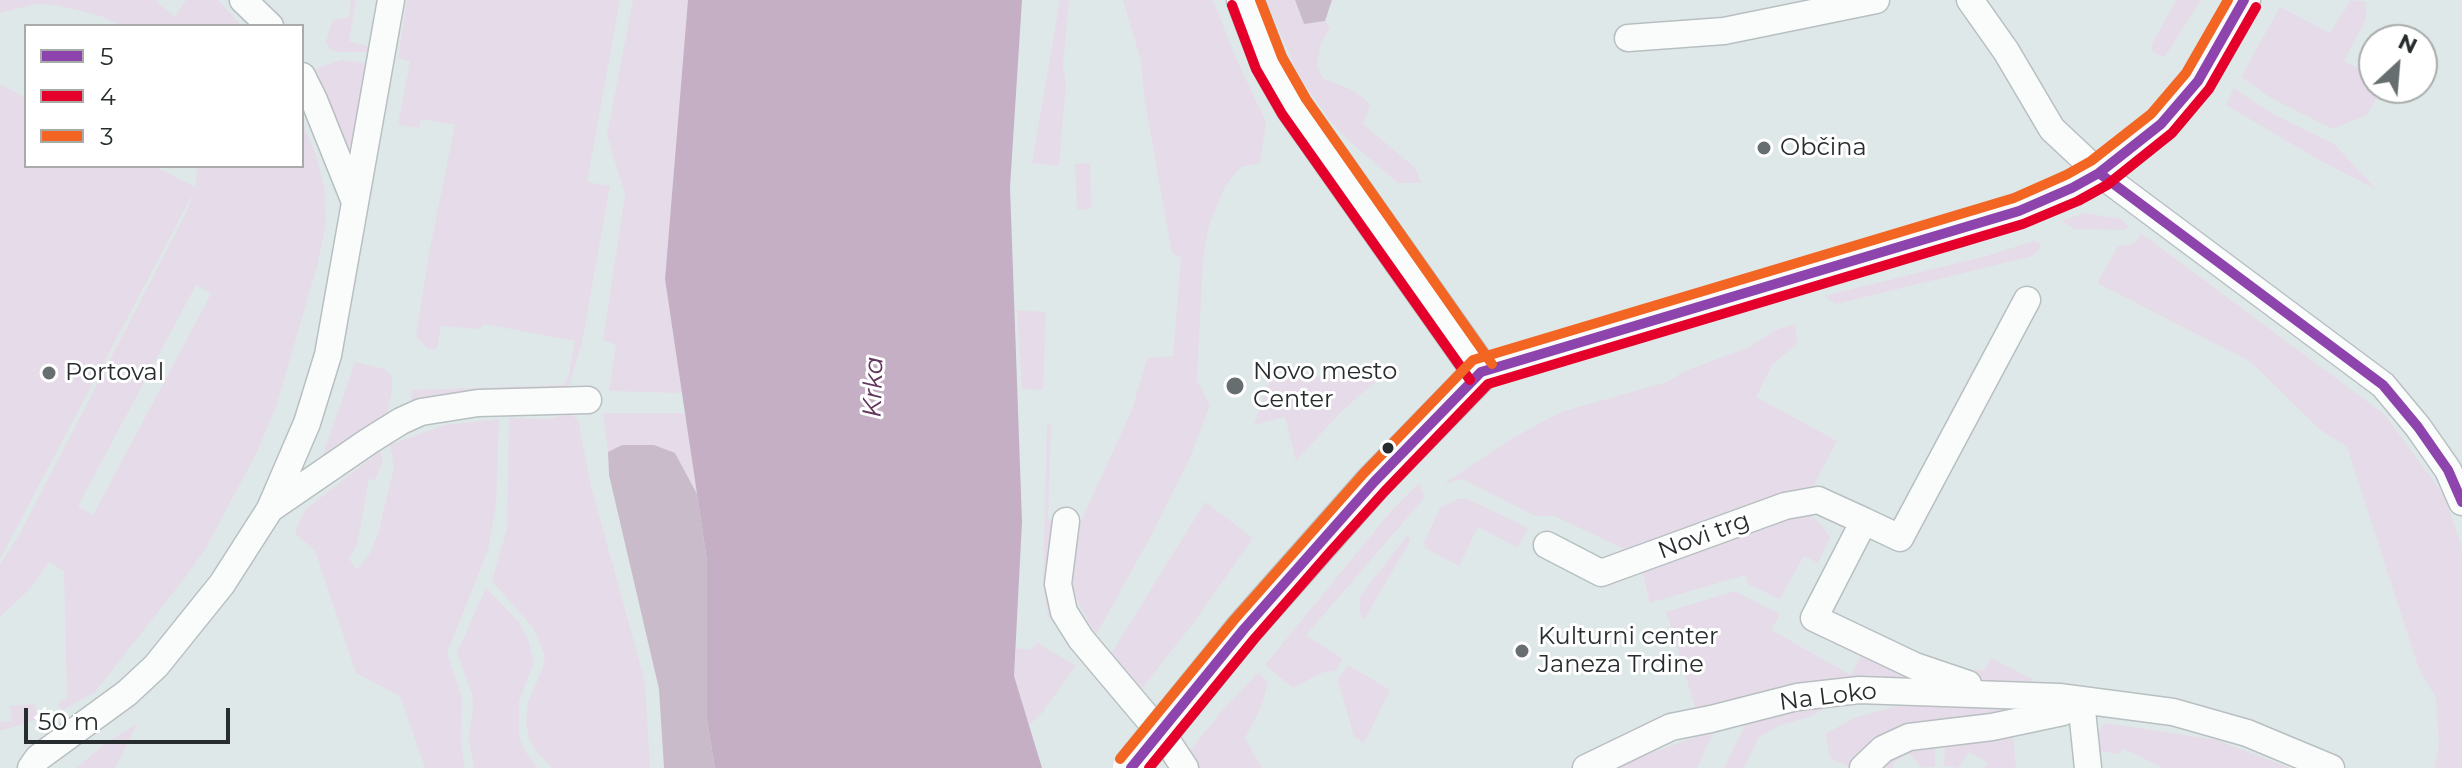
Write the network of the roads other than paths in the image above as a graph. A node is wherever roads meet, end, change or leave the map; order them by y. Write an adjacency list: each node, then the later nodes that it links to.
1 (243, 0): 7 (street)
2 (391, 0): 11 (street)
3 (1245, 0): 13 (main road)
4 (1876, 0): 8 (street)
5 (1970, 0): 10 (street)
6 (2244, 0): 10 (street)
7 (268, 24)
8 (1628, 38)
9 (304, 80): 11 (street)
10 (2099, 173): 13 (street); 15 (street)
11 (355, 202): 16 (street)
12 (2027, 300): 18 (street, Novi trg)
13 (1481, 372): 23 (main road, bridge)
14 (588, 400): 16 (street)
15 (2462, 502)
16 (270, 509): 22 (street)
17 (1066, 521): 24 (street)
18 (1864, 521): 19 (street, Novi trg); 20 (street)
19 (1547, 545)
20 (2002, 696): 21 (street, Na Loko); 25 (street, Na Loko)
21 (2081, 701): 26 (street); 27 (street); 28 (street)
22 (31, 768)
23 (1131, 768)
24 (1185, 768)
25 (1586, 768)
26 (1863, 768)
27 (2088, 768)
28 (2331, 768)

